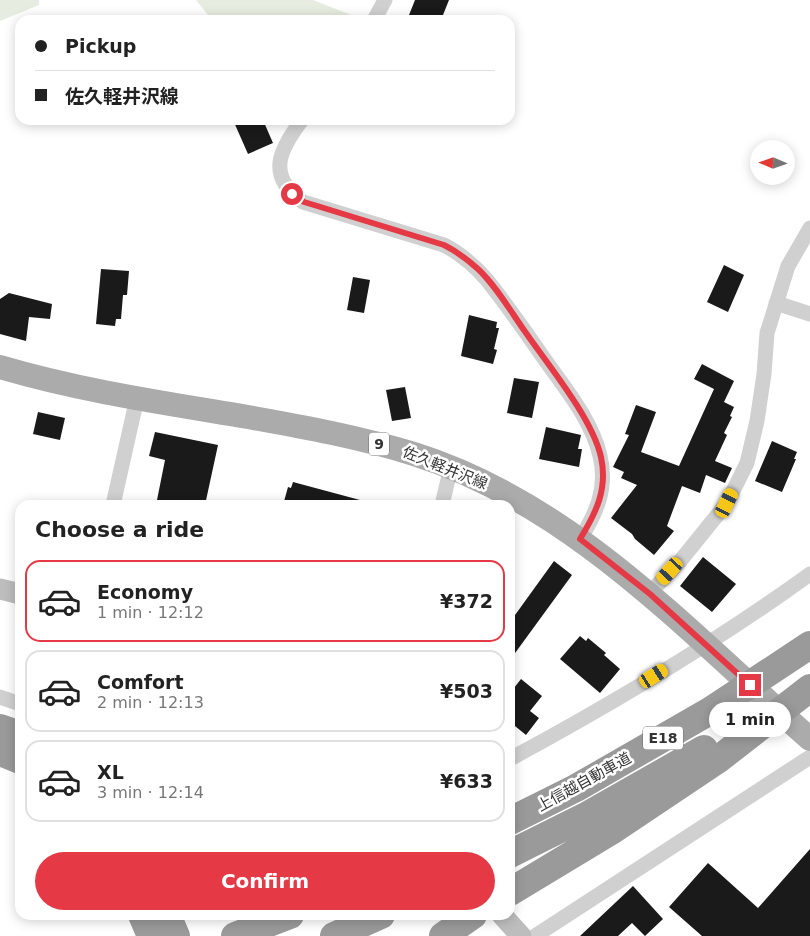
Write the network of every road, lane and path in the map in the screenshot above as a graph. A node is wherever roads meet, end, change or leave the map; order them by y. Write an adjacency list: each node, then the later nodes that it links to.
1 (385, 0): 2 (street)
2 (377, 15)
3 (298, 125): 12 (street)
4 (810, 228): 5 (street)
5 (776, 303): 6 (street); 16 (street)
6 (810, 314)
7 (0, 368): 8 (main road, 佐久軽井沢線 / 9)
8 (137, 398): 9 (main road, 佐久軽井沢線 / 9); 10 (street)
9 (451, 467): 11 (street); 12 (main road, 佐久軽井沢線 / 9)
10 (114, 500)
11 (443, 500)
12 (580, 539): 16 (main road, 佐久軽井沢線 / 9)
13 (810, 574): 18 (street)
14 (0, 589): 15 (street)
15 (15, 593)
16 (650, 594): 18 (main road, 佐久軽井沢線 / 9)
17 (810, 645): 29 (highway, 上信越自動車道 / E18)
18 (713, 651): 25 (main road, 佐久軽井沢線 / 9); 27 (street)
19 (810, 680): 30 (highway, 上信越自動車道 / E18)
20 (810, 688): 31 (highway)
21 (0, 697): 22 (street)
22 (15, 702)
23 (0, 728): 24 (highway)
24 (15, 733)
25 (810, 744): 40 (street)
26 (0, 752): 28 (highway)
27 (515, 756)
28 (15, 758)
29 (515, 818)
30 (515, 852)
31 (515, 889)
32 (277, 920): 36 (highway)
33 (298, 920): 37 (highway)
34 (370, 920): 38 (highway)
35 (466, 920): 39 (highway)
36 (235, 936)
37 (260, 936)
38 (334, 936)
39 (443, 936)
40 (535, 936)

